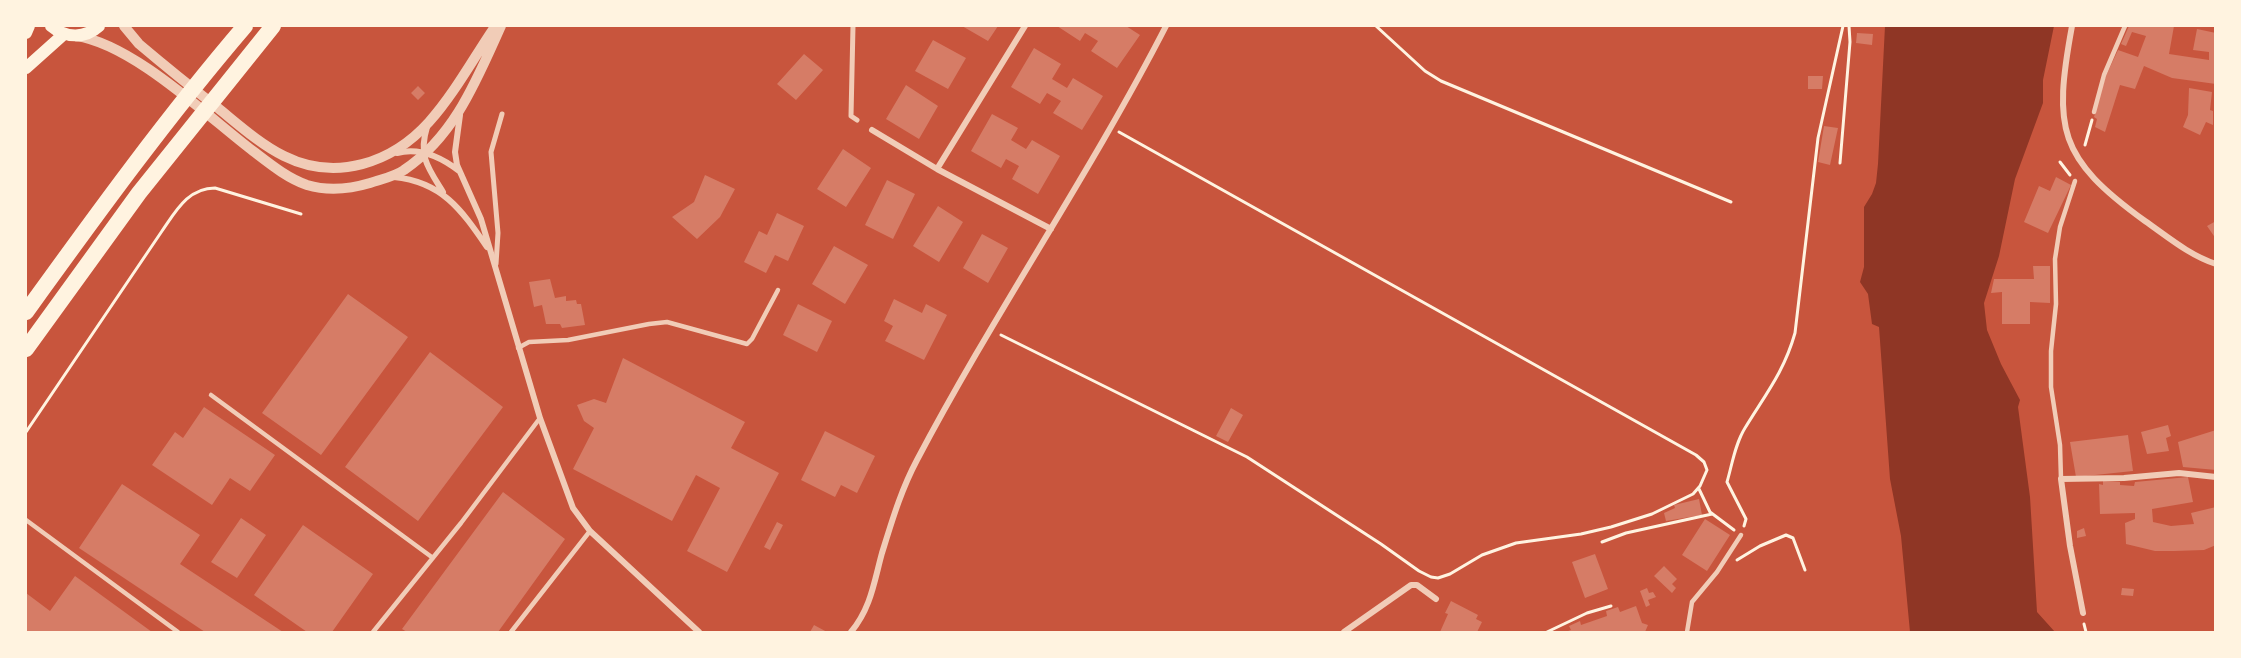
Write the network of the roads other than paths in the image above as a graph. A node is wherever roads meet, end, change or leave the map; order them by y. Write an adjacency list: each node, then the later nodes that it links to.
1 (29, 26): 14 (main road)
2 (51, 26): 15 (main road)
3 (99, 26): 15 (main road)
4 (124, 26): 24 (street)
5 (245, 26): 34 (highway)
6 (273, 26): 36 (highway)
7 (496, 26): 21 (street)
8 (501, 26): 17 (street)
9 (853, 26): 20 (street)
10 (1025, 26): 25 (street)
11 (1166, 26): 30 (street)
12 (2072, 26): 31 (street)
13 (2125, 26): 18 (lane)
14 (26, 33)
15 (70, 35): 16 (main road); 27 (street)
16 (26, 69)
17 (462, 108): 23 (street); 26 (street)
18 (2094, 112)
19 (502, 114): 32 (street)
20 (857, 120)
21 (428, 123): 23 (street); 24 (street)
22 (872, 130): 25 (street)
23 (424, 153): 24 (street); 26 (street); 27 (street); 29 (street)
24 (387, 156)
25 (936, 169): 30 (street)
26 (459, 171): 32 (street)
27 (390, 176): 29 (street)
28 (2075, 181): 40 (lane)
29 (446, 196): 32 (street)
30 (1051, 229): 51 (street)
31 (2216, 264)
32 (496, 265): 35 (street)
33 (778, 290): 35 (lane)
34 (26, 312)
35 (518, 348): 38 (street)
36 (26, 349)
37 (211, 395): 44 (lane)
38 (540, 418): 42 (street); 44 (lane)
39 (2216, 477): 40 (street)
40 (2061, 479): 46 (street)
41 (26, 520): 47 (lane)
42 (590, 531): 49 (lane); 50 (street)
43 (1741, 536): 53 (lane)
44 (433, 558): 48 (lane)
45 (1436, 598): 52 (street)
46 (2083, 613)
47 (178, 633)
48 (373, 633)
49 (511, 633)
50 (699, 633)
51 (851, 633)
52 (1344, 633)
53 (1687, 633)

